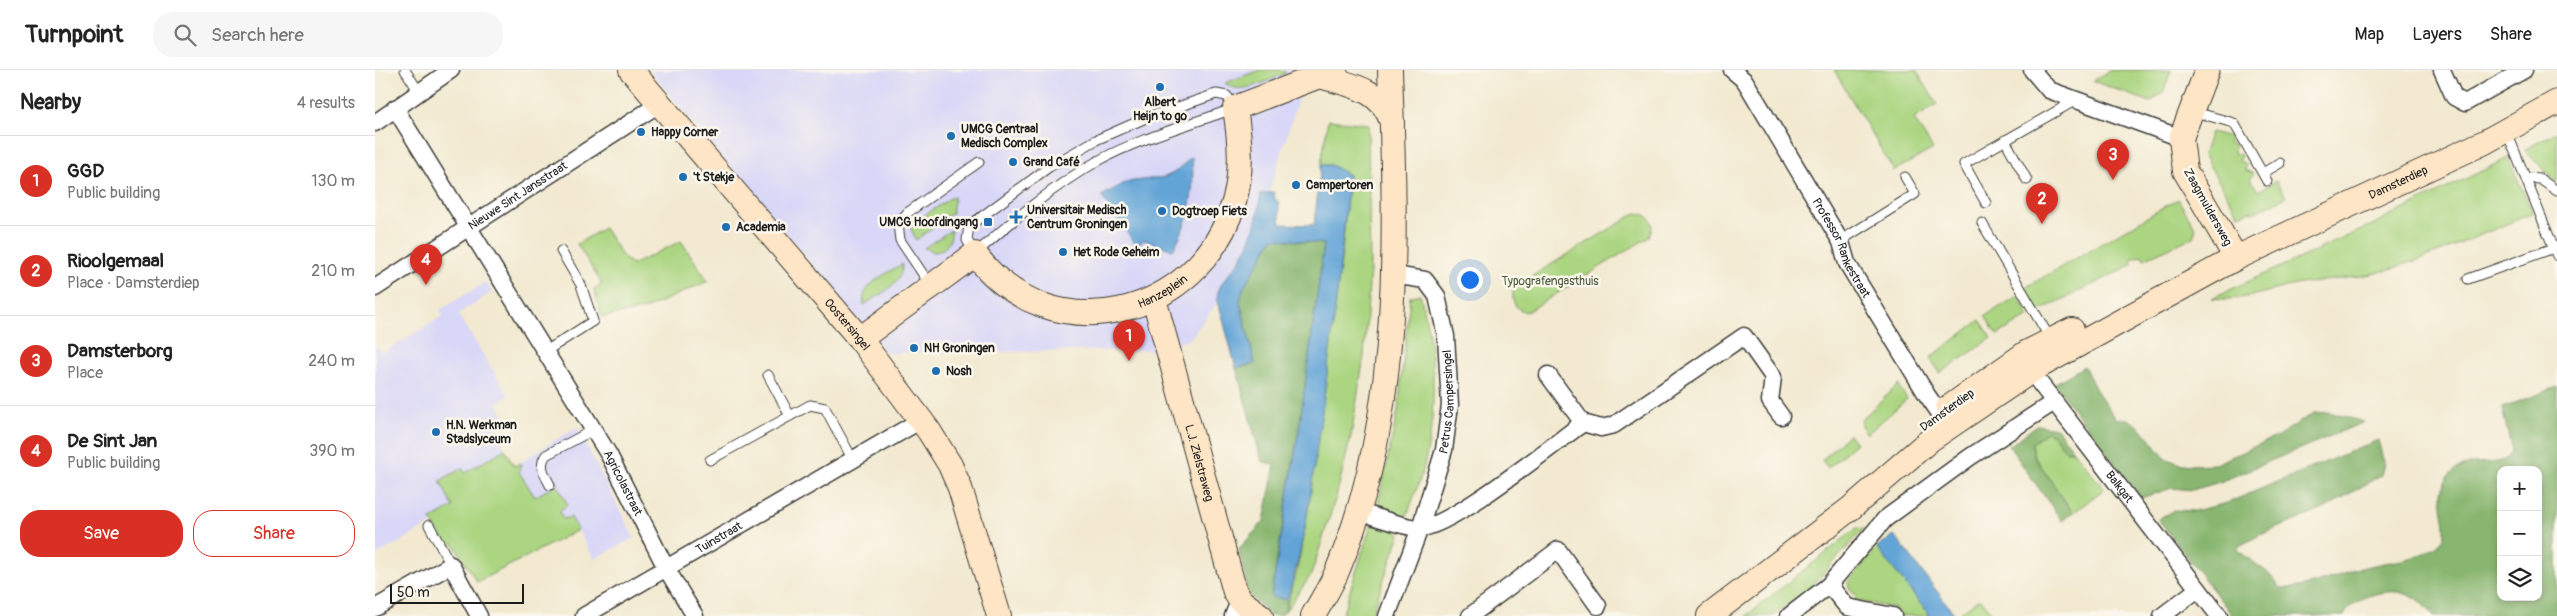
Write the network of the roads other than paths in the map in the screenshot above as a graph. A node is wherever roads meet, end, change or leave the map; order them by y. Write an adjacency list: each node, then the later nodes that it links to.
1 (405, 70): 11 (lane)
2 (451, 70): 11 (street)
3 (631, 70): 14 (main road, Oostersingel)
4 (1390, 70): 18 (main road)
5 (1732, 70): 32 (street, Professor Rankestraat)
6 (2032, 70): 12 (street)
7 (2207, 70): 17 (main road, Zaagmuldersweg)
8 (2442, 70): 9 (street)
9 (2524, 70)
10 (1324, 72): 16 (main road); 18 (main road)
11 (419, 92): 15 (street)
12 (2077, 100): 21 (street); 22 (lane)
13 (2557, 102): 20 (main road, Damsterdiep)
14 (659, 104): 31 (street, Nieuwe Sint Jansstraat); 42 (main road, Oostersingel)
15 (395, 108): 19 (street); 31 (street, Agricolastraat)
16 (1235, 108): 35 (lane); 35 (lane, Hanzeplein); 41 (main road, Hanzeplein)
17 (2191, 111): 21 (main road, Zaagmuldersweg); 24 (lane)
18 (1392, 122): 37 (main road)
19 (375, 123)
20 (2506, 130): 26 (lane); 36 (main road, Damsterdiep)
21 (2181, 138): 36 (main road, Zaagmuldersweg)
22 (2005, 140): 27 (lane); 29 (lane)
23 (979, 162): 39 (lane)
24 (2280, 163)
25 (1905, 177): 32 (lane)
26 (2527, 178): 28 (lane); 34 (lane)
27 (2027, 180)
28 (2557, 190)
29 (1986, 203)
30 (1982, 223): 43 (lane)
31 (467, 228): 40 (street, Nieuwe Sint Jansstraat); 44 (street, Agricolastraat)
32 (1840, 241): 52 (street, Professor Rankestraat)
33 (561, 251): 44 (lane)
34 (2555, 252): 38 (lane)
35 (975, 254): 39 (main road); 41 (main road, Hanzeplein)
36 (2236, 258): 43 (main road, Damsterdiep); 45 (main road, Damsterdiep)
37 (1394, 275): 58 (main road); 60 (street, Petrus Campersingel)
38 (2469, 279)
39 (932, 286): 42 (main road)
40 (375, 288)
41 (1154, 299): 68 (main road, L.J. Zielstraweg)
42 (860, 339): 51 (main road, Oostersingel)
43 (2051, 340): 45 (main road, Damsterdiep)
44 (546, 351): 54 (street, Agricolastraat)
45 (2030, 361): 48 (street, Balkgat); 52 (main road, Damsterdiep)
46 (768, 375): 49 (lane)
47 (1548, 375): 53 (street)
48 (2054, 402): 64 (street); 65 (street, Balkgat)
49 (790, 416): 55 (lane); 56 (lane)
50 (1781, 416): 53 (street)
51 (921, 420): 56 (street, Tuinstraat); 72 (main road, Oostersingel)
52 (1945, 420): 78 (main road, Damsterdiep); 79 (main road, Damsterdiep)
53 (1583, 423): 60 (street)
54 (593, 430): 57 (lane); 62 (street, Agricolastraat)
55 (710, 460)
56 (853, 460): 62 (street, Tuinstraat)
57 (550, 485)
58 (1357, 511): 60 (street); 63 (main road)
59 (429, 525): 61 (lane)
60 (1420, 528): 76 (street, Petrus Campersingel)
61 (451, 565): 67 (street); 69 (street)
62 (667, 568): 70 (street, Tuinstraat); 71 (street, Agricolastraat)
63 (1338, 570): 74 (main road); 75 (main road)
64 (1829, 585): 80 (street); 81 (street)
65 (2198, 589): 82 (street); 83 (street, Balkgat)
66 (1598, 606): 77 (street)
67 (375, 608)
68 (1236, 608): 73 (main road, L.J. Zielstraweg)
69 (479, 616)
70 (584, 616)
71 (695, 616)
72 (999, 616)
73 (1261, 616)
74 (1313, 616)
75 (1329, 616)
76 (1387, 616)
77 (1471, 616)
78 (1692, 616)
79 (1709, 616)
80 (1789, 616)
81 (1893, 616)
82 (2162, 616)
83 (2219, 616)

